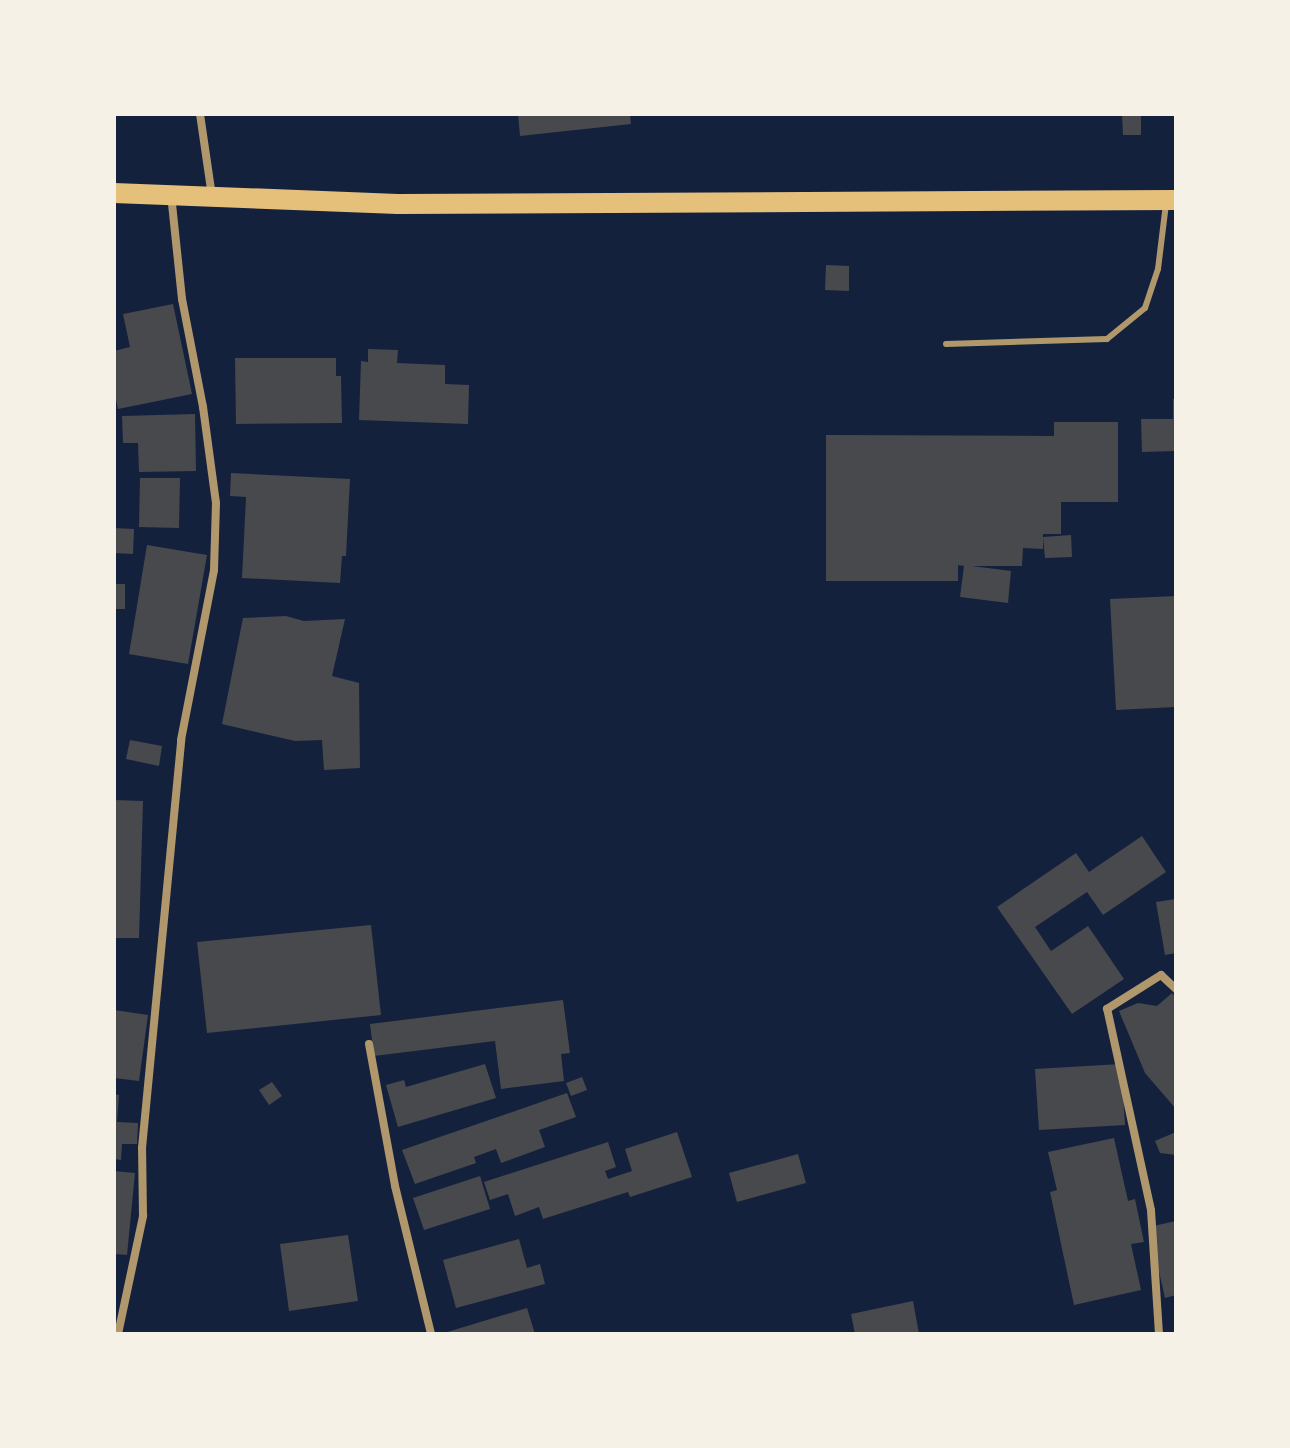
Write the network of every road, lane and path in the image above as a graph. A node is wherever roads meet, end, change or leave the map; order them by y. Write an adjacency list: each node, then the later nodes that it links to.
1 (200, 114): 4 (street)
2 (114, 193): 3 (main road)
3 (171, 194): 4 (main road); 9 (street)
4 (212, 196): 5 (main road)
5 (1171, 200): 6 (lane)
6 (946, 344)
7 (1176, 989): 11 (street)
8 (369, 1044): 10 (street)
9 (118, 1334)
10 (431, 1334)
11 (1159, 1334)

